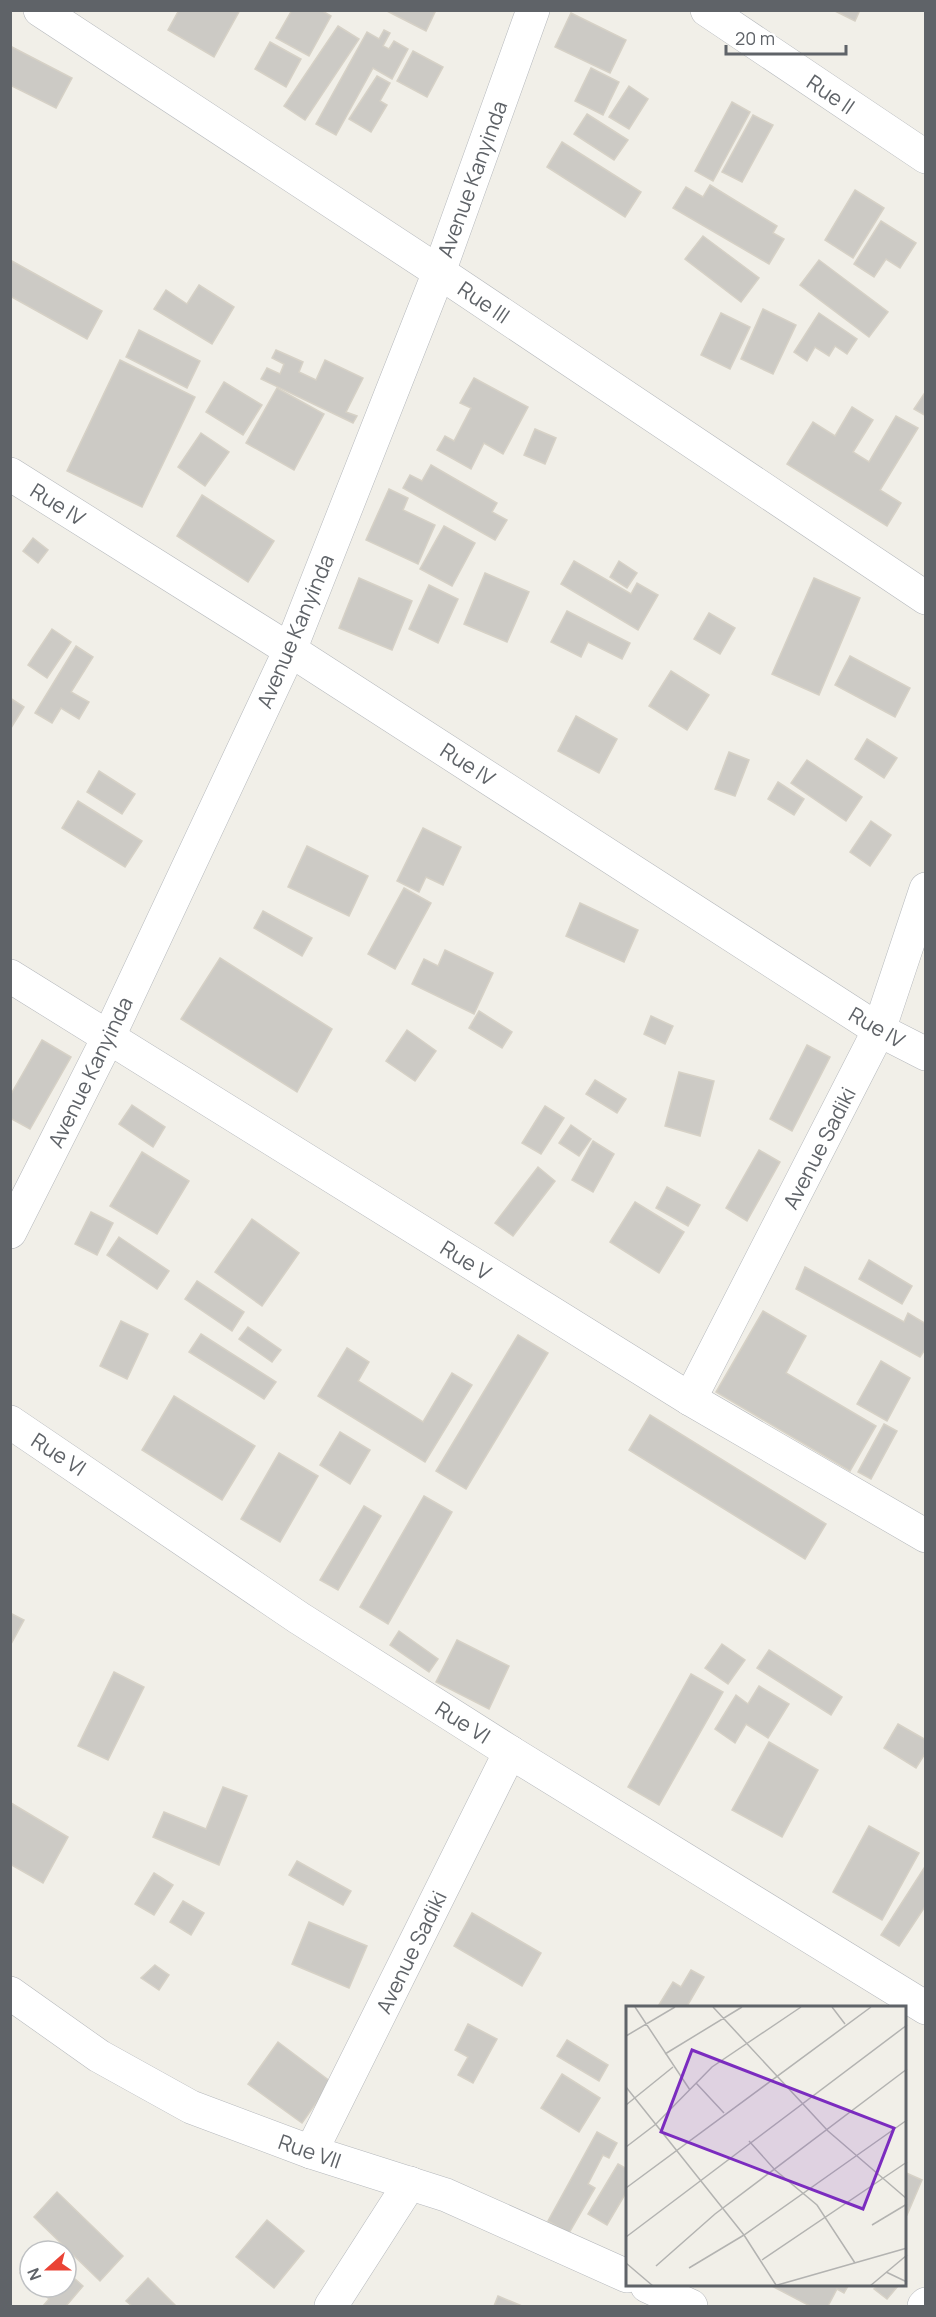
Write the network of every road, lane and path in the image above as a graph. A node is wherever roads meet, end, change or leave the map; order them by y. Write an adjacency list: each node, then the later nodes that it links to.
1 (40, 10): 5 (street, Rue III)
2 (533, 10): 5 (street, Avenue Kanyinda)
3 (707, 10): 4 (street, Rue II)
4 (926, 157)
5 (439, 272): 7 (street, Rue III); 8 (street, Avenue Kanyinda)
6 (10, 474): 8 (street, Rue IV)
7 (926, 598)
8 (290, 650): 11 (street, Rue IV); 12 (street, Avenue Kanyinda)
9 (926, 889): 11 (street, Avenue Sadiki)
10 (10, 976): 12 (street, Rue V)
11 (879, 1030): 13 (street, Rue IV); 15 (street, Avenue Sadiki)
12 (108, 1038): 14 (street, Avenue Kanyinda); 15 (street, Rue V)
13 (926, 1054)
14 (10, 1232)
15 (690, 1399): 17 (street, Rue V)
16 (10, 1422): 18 (street, Rue VI)
17 (926, 1536)
18 (510, 1752): 20 (street, Rue VI); 21 (street, Avenue Sadiki)
19 (10, 1993): 21 (street, Rue VII)
20 (926, 2008)
21 (311, 2152): 22 (street, Rue VII)
22 (410, 2183): 23 (street, Rue VII); 25 (street)
23 (626, 2276)
24 (649, 2287): 26 (street)
25 (331, 2307)
26 (691, 2307)

